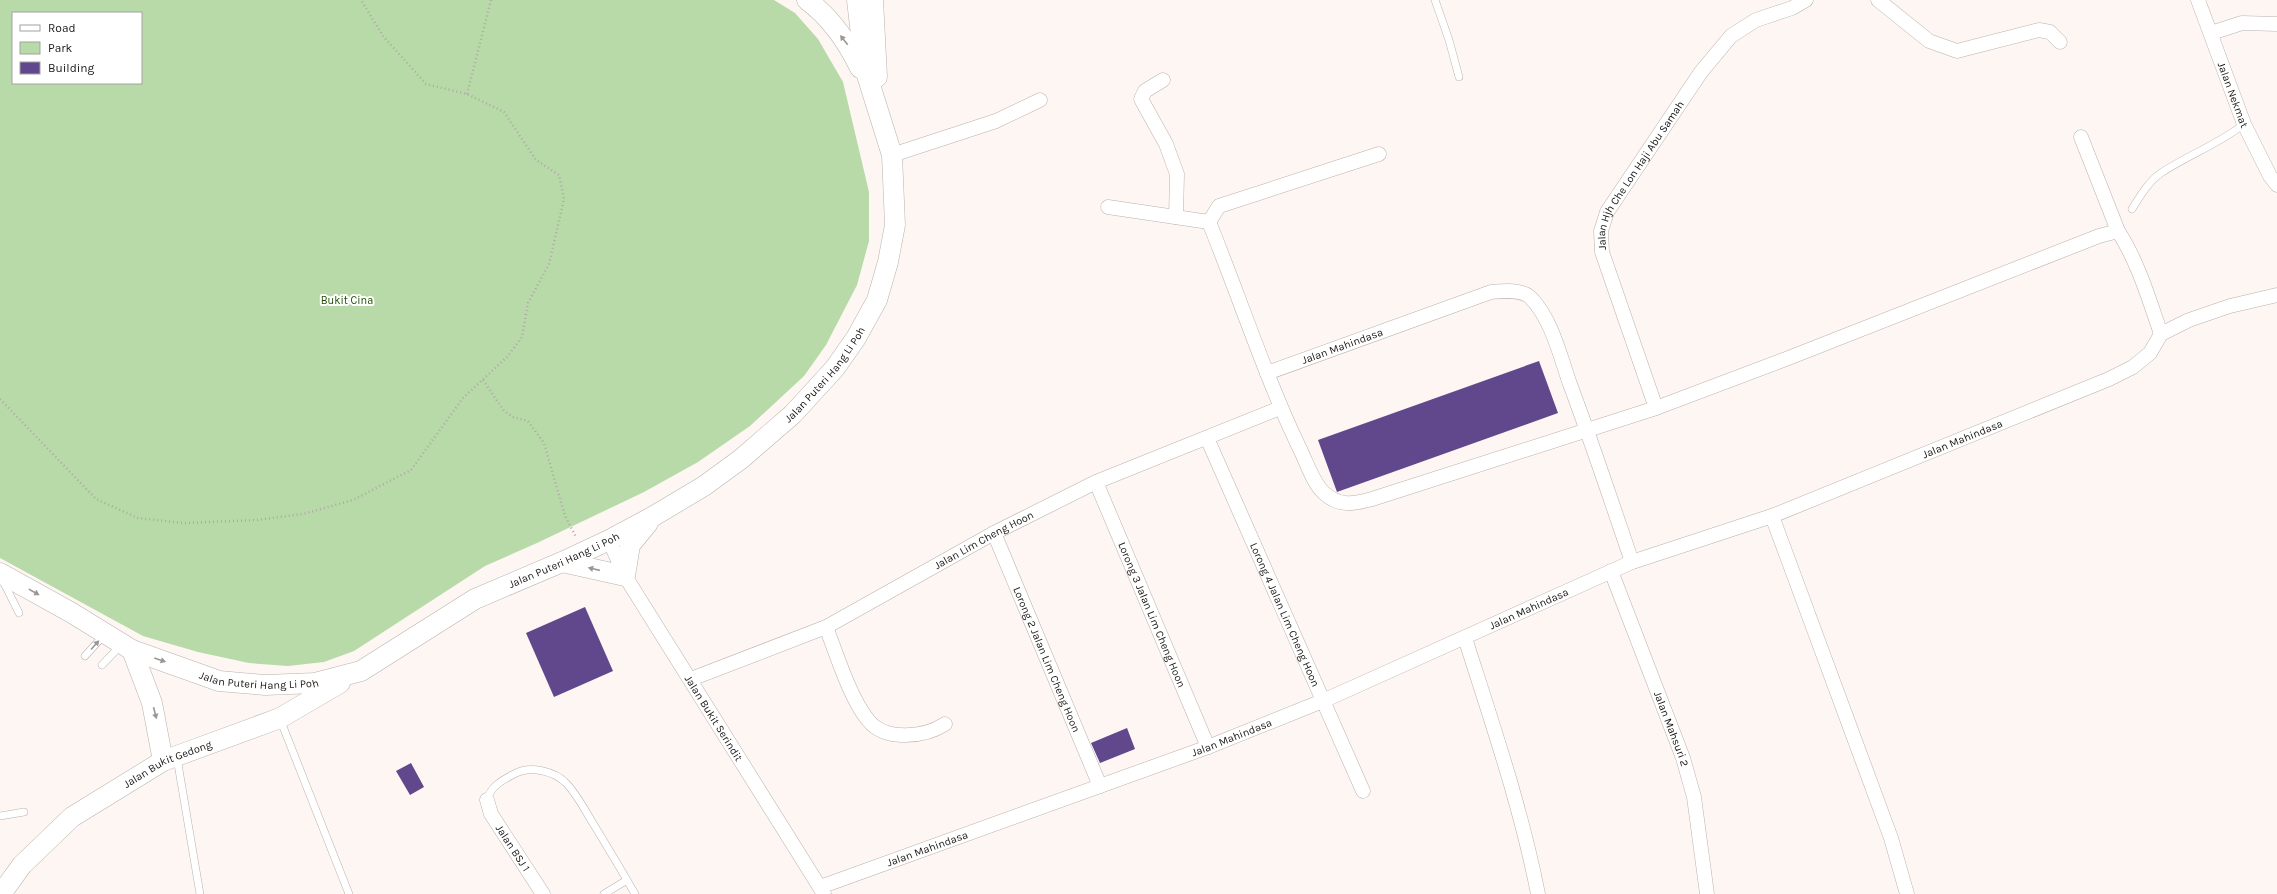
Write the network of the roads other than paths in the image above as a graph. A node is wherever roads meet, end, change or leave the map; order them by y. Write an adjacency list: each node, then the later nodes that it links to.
1 (807, 0): 13 (street, one-way to 1)
2 (857, 0): 13 (street, Jalan Puteri Hang Li Poh)
3 (873, 0): 13 (street, Jalan Puteri Hang Li Poh)
4 (1435, 0): 11 (lane)
5 (1806, 0): 29 (street, Jalan Hjh Che Lon Haji Abu Samah)
6 (1878, 0): 10 (street)
7 (2198, 0): 9 (street, Jalan Nekmat)
8 (2277, 24): 9 (street)
9 (2211, 33): 15 (street, Jalan Nekmat)
10 (2060, 42)
11 (1459, 77)
12 (1163, 80): 22 (street)
13 (875, 99): 18 (street, Jalan Puteri Hang Li Poh)
14 (1040, 100): 18 (street)
15 (2244, 124): 19 (street, Jalan Nekmat); 21 (lane)
16 (2081, 137): 24 (street)
17 (1379, 154): 23 (street)
18 (892, 155): 34 (street, Jalan Puteri Hang Li Poh)
19 (2277, 185)
20 (1108, 207): 22 (street)
21 (2132, 209)
22 (1176, 217): 23 (street)
23 (1209, 222): 27 (street)
24 (2118, 231): 26 (street); 29 (street)
25 (2277, 295): 26 (street)
26 (2161, 334): 33 (street, Jalan Mahindasa)
27 (1267, 373): 28 (street); 30 (street, Jalan Mahindasa)
28 (1280, 408): 30 (street); 31 (street, Jalan Lim Cheng Hoon)
29 (1656, 408): 30 (street)
30 (1588, 431): 38 (street, Jalan Mahindasa)
31 (1207, 438): 32 (street, Jalan Lim Cheng Hoon); 50 (street, Lorong 4 Jalan Lim Cheng Hoon)
32 (1096, 482): 35 (street, Jalan Lim Cheng Hoon); 53 (street, Lorong 3 Jalan Lim Cheng Hoon)
33 (1772, 516): 38 (street, Jalan Mahindasa); 70 (street)
34 (652, 517): 36 (street, Jalan Puteri Hang Li Poh); 41 (street)
35 (994, 533): 43 (street, Jalan Lim Cheng Hoon); 55 (street, Lorong 2 Jalan Lim Cheng Hoon)
36 (609, 540): 37 (street, Jalan Puteri Hang Li Poh); 41 (street, Jalan Bukit Serindit)
37 (562, 562): 41 (street, one-way to 37); 48 (street, Jalan Puteri Hang Li Poh)
38 (1632, 562): 39 (street, Jalan Mahindasa)
39 (1611, 571): 44 (street, Jalan Mahindasa); 69 (street, Jalan Mahsuri 2)
40 (0, 574): 42 (lane); 45 (street, Jalan Puteri Hang Li Poh, one-way to 45)
41 (625, 576): 49 (street, Jalan Bukit Serindit)
42 (19, 613)
43 (826, 627): 49 (street, Jalan Lim Cheng Hoon); 52 (street)
44 (1465, 638): 50 (street, Jalan Mahindasa); 68 (street)
45 (119, 643): 46 (lane, one-way to 45); 47 (lane); 48 (street, Jalan Puteri Hang Li Poh, one-way to 48); 54 (street, one-way to 54)
46 (85, 656)
47 (102, 665)
48 (361, 671): 51 (street, Jalan Bukit Gedong)
49 (691, 679): 61 (street, Jalan Bukit Serindit)
50 (1325, 700): 53 (street, Jalan Mahindasa); 56 (street, Lorong 4 Jalan Lim Cheng Hoon)
51 (280, 718): 54 (street, Jalan Bukit Gedong); 64 (lane)
52 (945, 724)
53 (1208, 747): 55 (street, Jalan Mahindasa)
54 (170, 758): 62 (street, Jalan Bukit Gedong); 63 (lane)
55 (1100, 786): 61 (street, Jalan Mahindasa)
56 (1363, 791)
57 (487, 800): 60 (lane); 65 (street, Jalan BSJ 1)
58 (24, 812): 59 (lane)
59 (0, 816)
60 (627, 880): 66 (lane); 67 (lane)
61 (822, 890)
62 (1, 894)
63 (200, 894)
64 (349, 894)
65 (543, 894)
66 (604, 894)
67 (635, 894)
68 (1538, 894)
69 (1707, 894)
70 (1907, 894)

